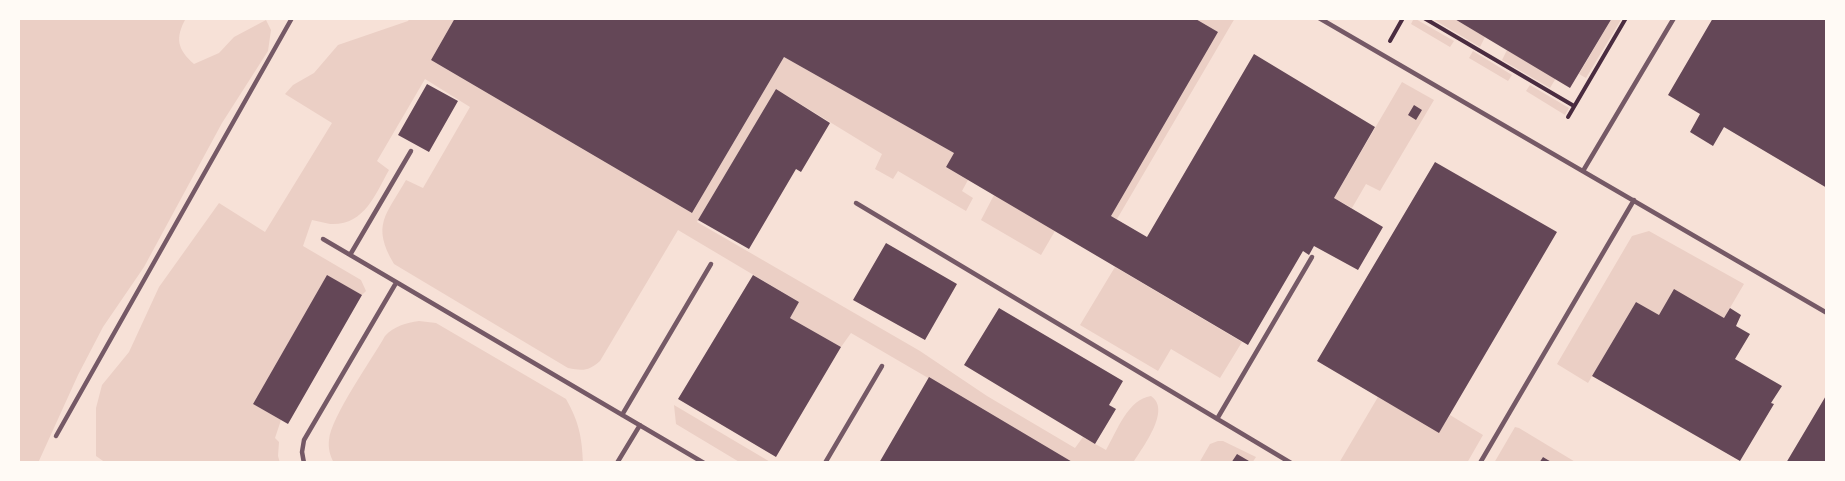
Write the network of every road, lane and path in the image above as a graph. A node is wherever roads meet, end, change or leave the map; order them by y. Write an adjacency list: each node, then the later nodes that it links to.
1 (292, 18): 24 (lane)
2 (1319, 18): 7 (lane)
3 (1403, 18): 7 (path)
4 (1424, 18): 8 (path)
5 (1626, 18): 8 (path)
6 (1674, 18): 11 (lane)
7 (1382, 54): 11 (lane)
8 (1574, 106): 9 (path)
9 (1568, 117)
10 (411, 151): 15 (lane)
11 (1583, 171): 12 (lane)
12 (1634, 200): 19 (lane); 30 (lane)
13 (856, 203): 22 (lane)
14 (323, 239): 15 (lane)
15 (350, 255): 18 (lane)
16 (1312, 256): 22 (lane)
17 (711, 264): 21 (lane)
18 (396, 283): 21 (lane); 25 (lane)
19 (1827, 313)
20 (882, 366): 28 (lane)
21 (622, 415): 23 (lane)
22 (1217, 419): 29 (lane)
23 (640, 425): 26 (lane); 27 (lane)
24 (56, 436)
25 (304, 463)
26 (617, 463)
27 (704, 463)
28 (825, 463)
29 (1291, 463)
30 (1480, 463)

